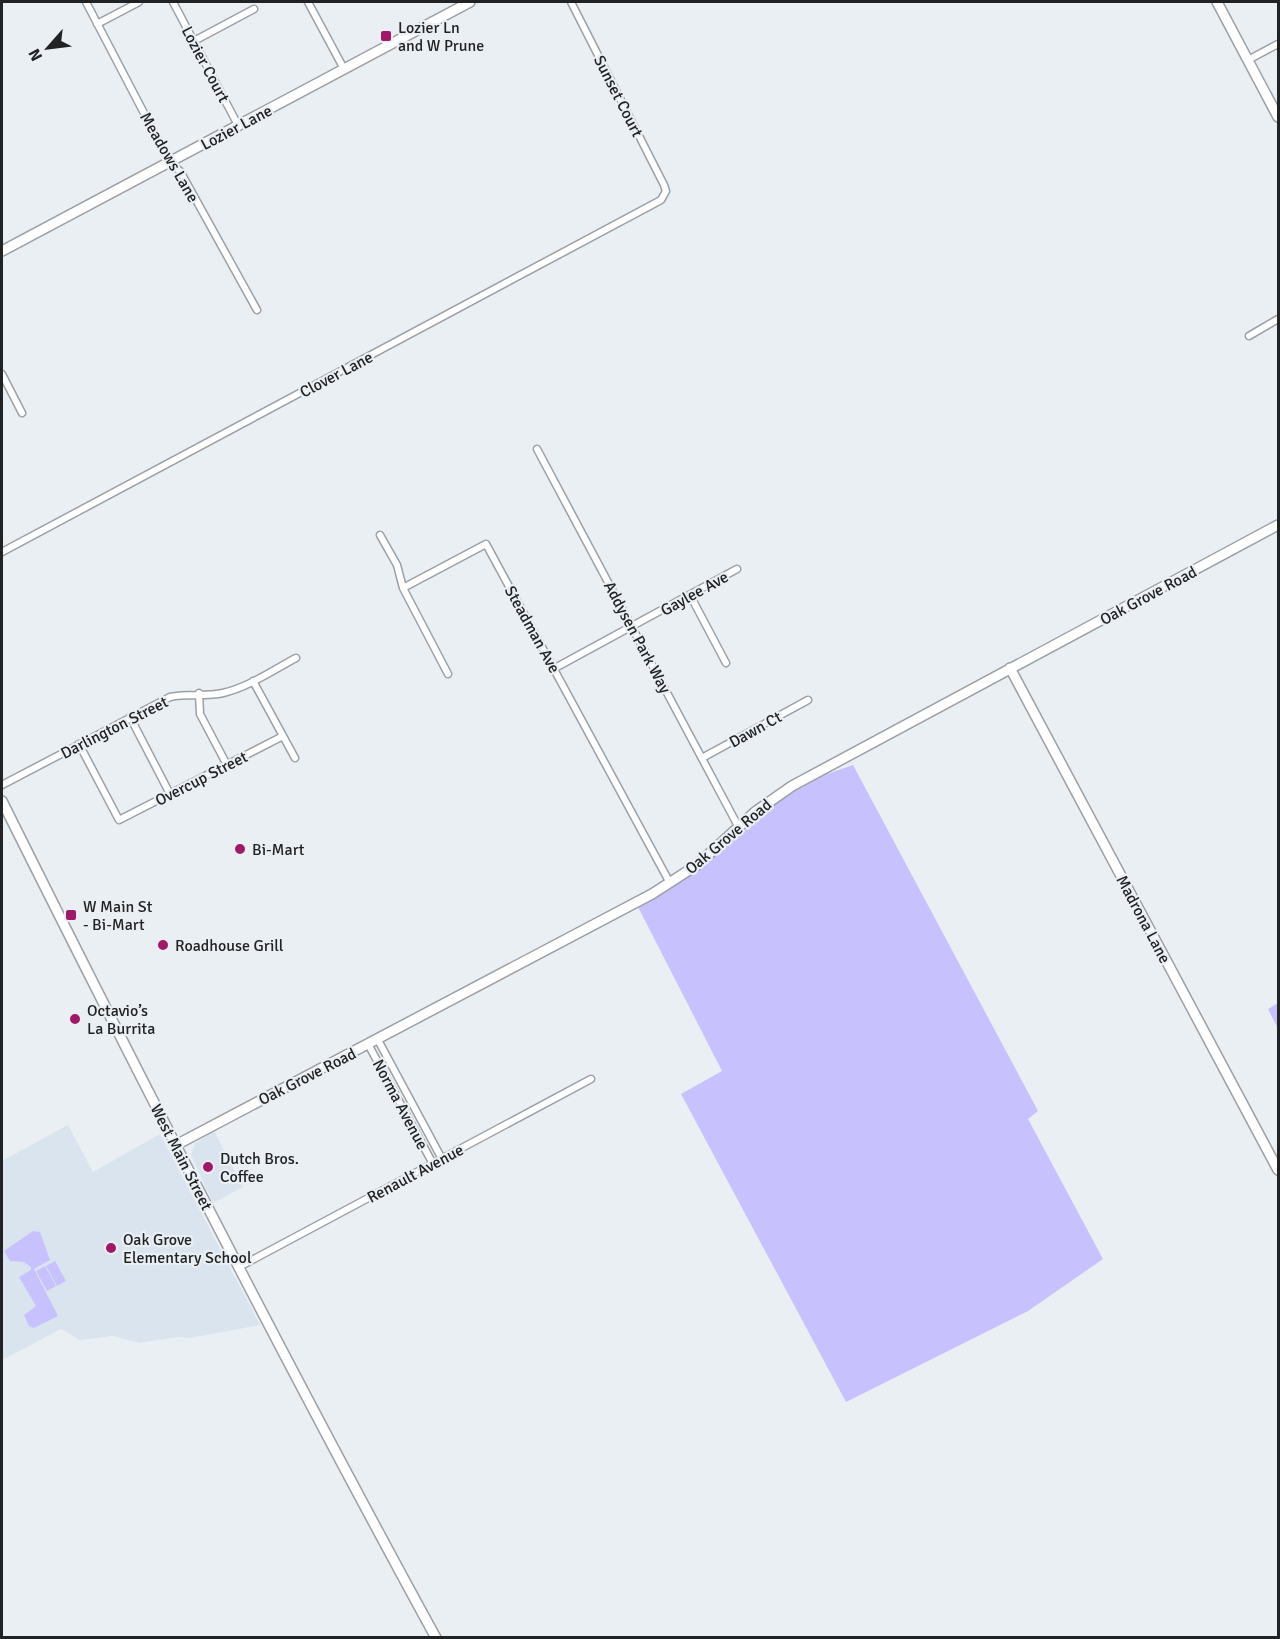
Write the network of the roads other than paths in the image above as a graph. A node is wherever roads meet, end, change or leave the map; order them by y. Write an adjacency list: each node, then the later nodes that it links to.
1 (86, 2): 9 (street, Meadows Lane)
2 (139, 2): 9 (street)
3 (173, 2): 10 (street, Lozier Court)
4 (308, 2): 13 (street)
5 (470, 2): 13 (street, Lozier Lane)
6 (571, 2): 17 (street, Sunset Court)
7 (1217, 2): 12 (street)
8 (254, 9): 10 (street)
9 (97, 24): 16 (street, Meadows Lane)
10 (194, 41): 15 (street, Lozier Court)
11 (1278, 44): 12 (street)
12 (1248, 60): 14 (street)
13 (344, 69): 15 (street, Lozier Lane)
14 (1278, 117)
15 (239, 126): 16 (street, Lozier Lane)
16 (170, 163): 18 (street, Lozier Lane); 19 (street, Meadows Lane)
17 (666, 191): 27 (street, Clover Lane)
18 (2, 251)
19 (257, 310)
20 (1278, 319): 21 (street)
21 (1249, 336)
22 (2, 374): 23 (street)
23 (22, 413)
24 (537, 449): 31 (street, Addysen Park Way)
25 (1278, 525): 35 (street, Oak Grove Road)
26 (380, 535): 29 (street)
27 (2, 552)
28 (737, 569): 30 (street, Gaylee Ave)
29 (403, 588): 34 (street, Steadman Ave); 36 (street)
30 (690, 595): 31 (street, Gaylee Ave); 33 (street)
31 (633, 626): 34 (street, Gaylee Ave); 44 (street, Addysen Park Way)
32 (296, 658): 37 (street, Darlington Street)
33 (726, 663)
34 (555, 668): 50 (street, Steadman Ave)
35 (1010, 668): 49 (street, Oak Grove Road); 57 (street, Madrona Lane)
36 (448, 674)
37 (253, 681): 38 (street, Darlington Street); 41 (street)
38 (199, 693): 40 (street, Darlington Street); 45 (street)
39 (808, 700): 44 (street, Dawn Ct)
40 (130, 717): 42 (street, Darlington Street); 47 (street)
41 (283, 736): 43 (street); 45 (street, Overcup Street)
42 (79, 744): 46 (street, Darlington Street); 47 (street, Overcup Street)
43 (295, 758)
44 (702, 758): 49 (street, Addysen Park Way)
45 (227, 765): 47 (street, Overcup Street)
46 (2, 784)
47 (170, 794)
48 (2, 801): 54 (street, West Main Street)
49 (738, 826): 50 (street, Oak Grove Road)
50 (670, 883): 51 (street, Oak Grove Road)
51 (378, 1040): 52 (street, Oak Grove Road); 55 (street, Norma Avenue)
52 (368, 1044): 54 (street, Oak Grove Road); 56 (street, Norma Avenue)
53 (591, 1079): 55 (street, Renault Avenue)
54 (176, 1144): 58 (street, West Main Street)
55 (442, 1159): 56 (street, Renault Avenue)
56 (433, 1164): 58 (street, Renault Avenue)
57 (1278, 1170)
58 (239, 1268): 59 (street, West Main Street)
59 (436, 1638)

